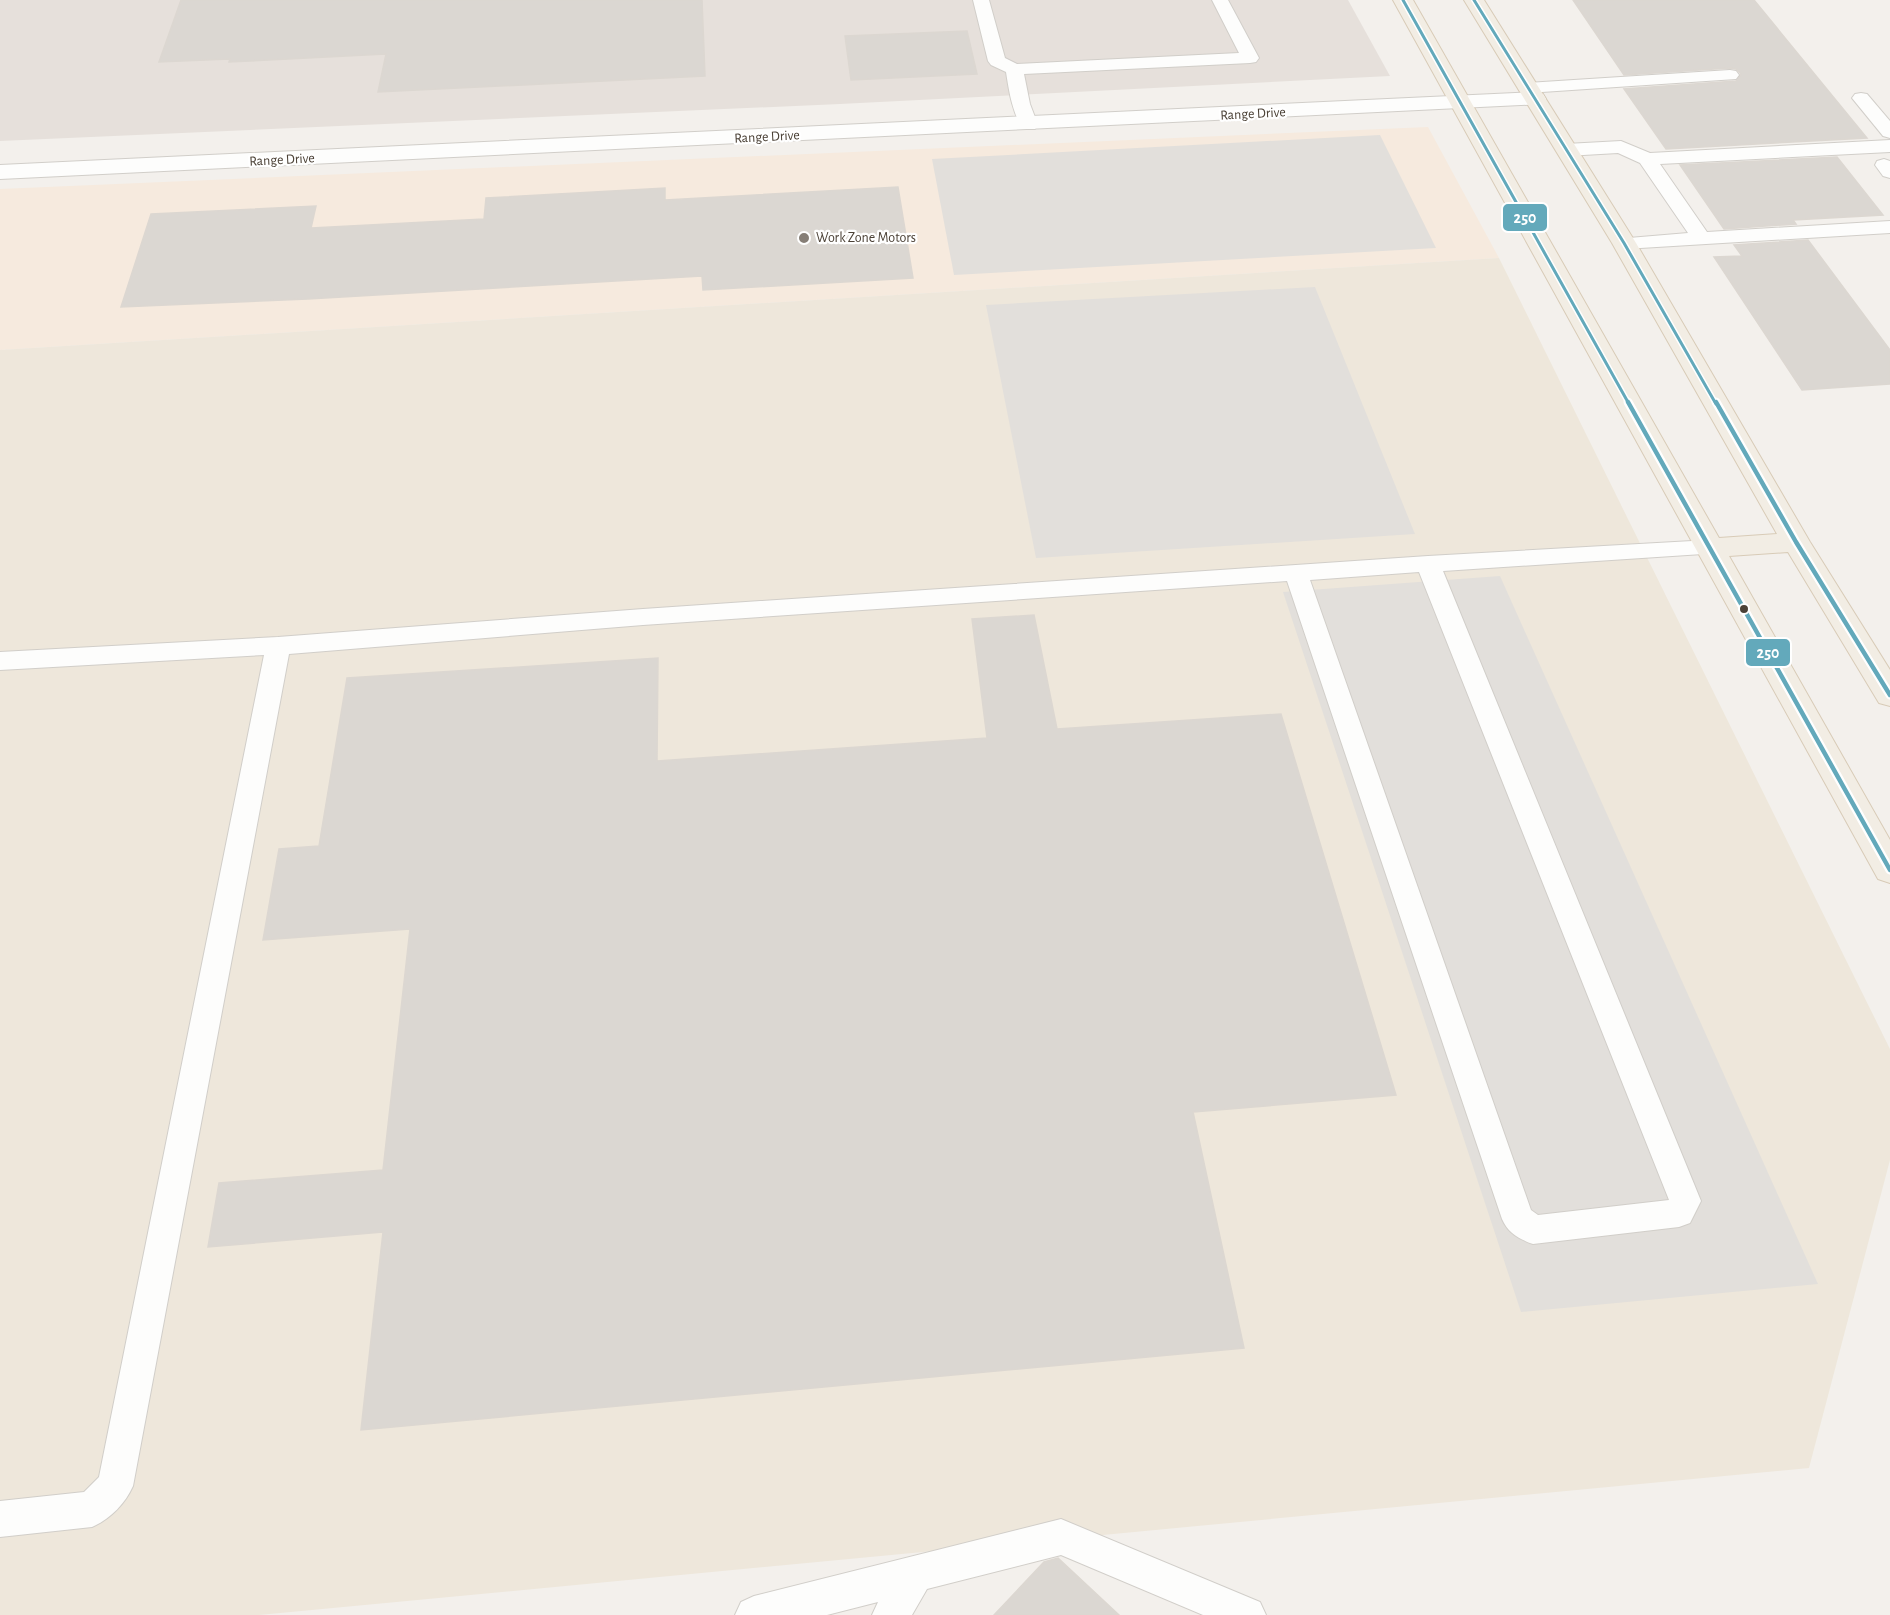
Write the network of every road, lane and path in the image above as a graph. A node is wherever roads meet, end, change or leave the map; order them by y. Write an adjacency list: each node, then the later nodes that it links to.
1 (981, 0): 6 (lane)
2 (1220, 0): 6 (lane)
3 (1403, 0): 10 (main road)
4 (1474, 0): 8 (main road)
5 (1005, 23): 6 (lane)
6 (1014, 69): 11 (lane)
7 (1730, 75): 8 (lane)
8 (1531, 94): 10 (street, Range Drive); 14 (main road)
9 (1861, 98): 12 (lane)
10 (1461, 104): 11 (street, Range Drive); 21 (main road)
11 (1029, 125): 16 (street, Range Drive)
12 (1890, 132)
13 (1890, 146): 15 (lane)
14 (1566, 150): 15 (lane); 19 (main road)
15 (1647, 159): 18 (lane)
16 (0, 172)
17 (1890, 227): 18 (lane)
18 (1702, 238): 19 (lane)
19 (1624, 243): 20 (main road)
20 (1796, 542): 21 (main road); 26 (main road)
21 (1710, 548): 22 (lane); 27 (main road)
22 (1428, 564): 23 (lane); 23 (lane)
23 (1296, 573): 24 (lane)
24 (278, 646): 25 (lane); 28 (lane)
25 (0, 661)
26 (1890, 695)
27 (1890, 870)
28 (0, 1519)
29 (915, 1574): 30 (lane); 31 (lane); 32 (lane)
30 (754, 1615)
31 (891, 1615)
32 (1247, 1615)

